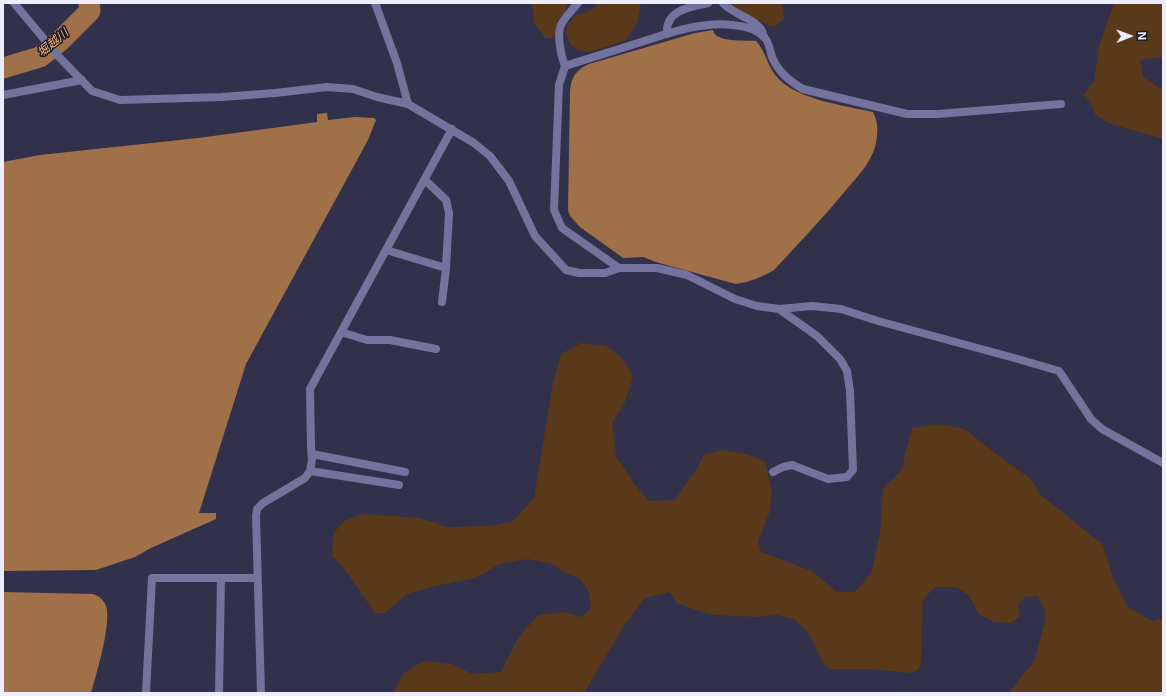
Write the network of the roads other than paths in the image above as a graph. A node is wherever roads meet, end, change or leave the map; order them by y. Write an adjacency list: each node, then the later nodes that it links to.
1 (14, 3): 9 (street)
2 (375, 3): 11 (street)
3 (578, 3): 8 (street)
4 (708, 3): 6 (street)
5 (723, 3): 7 (street)
6 (667, 34): 7 (street); 8 (street)
7 (764, 37): 12 (street)
8 (566, 66): 17 (street)
9 (82, 80): 10 (street); 11 (street)
10 (3, 95)
11 (408, 104): 13 (street)
12 (1061, 104)
13 (452, 129): 14 (street); 17 (street)
14 (424, 180): 15 (street); 16 (street)
15 (386, 250): 16 (street); 20 (street)
16 (446, 268): 18 (street)
17 (619, 268): 19 (street)
18 (442, 302)
19 (779, 309): 23 (street); 26 (street)
20 (342, 332): 21 (street); 22 (street)
21 (436, 349)
22 (312, 454): 24 (street); 25 (street)
23 (1163, 463)
24 (310, 471): 27 (street); 29 (street)
25 (405, 472)
26 (773, 472)
27 (399, 485)
28 (221, 578): 29 (street); 30 (street); 31 (street)
29 (257, 578): 32 (street)
30 (146, 693)
31 (219, 693)
32 (261, 693)

